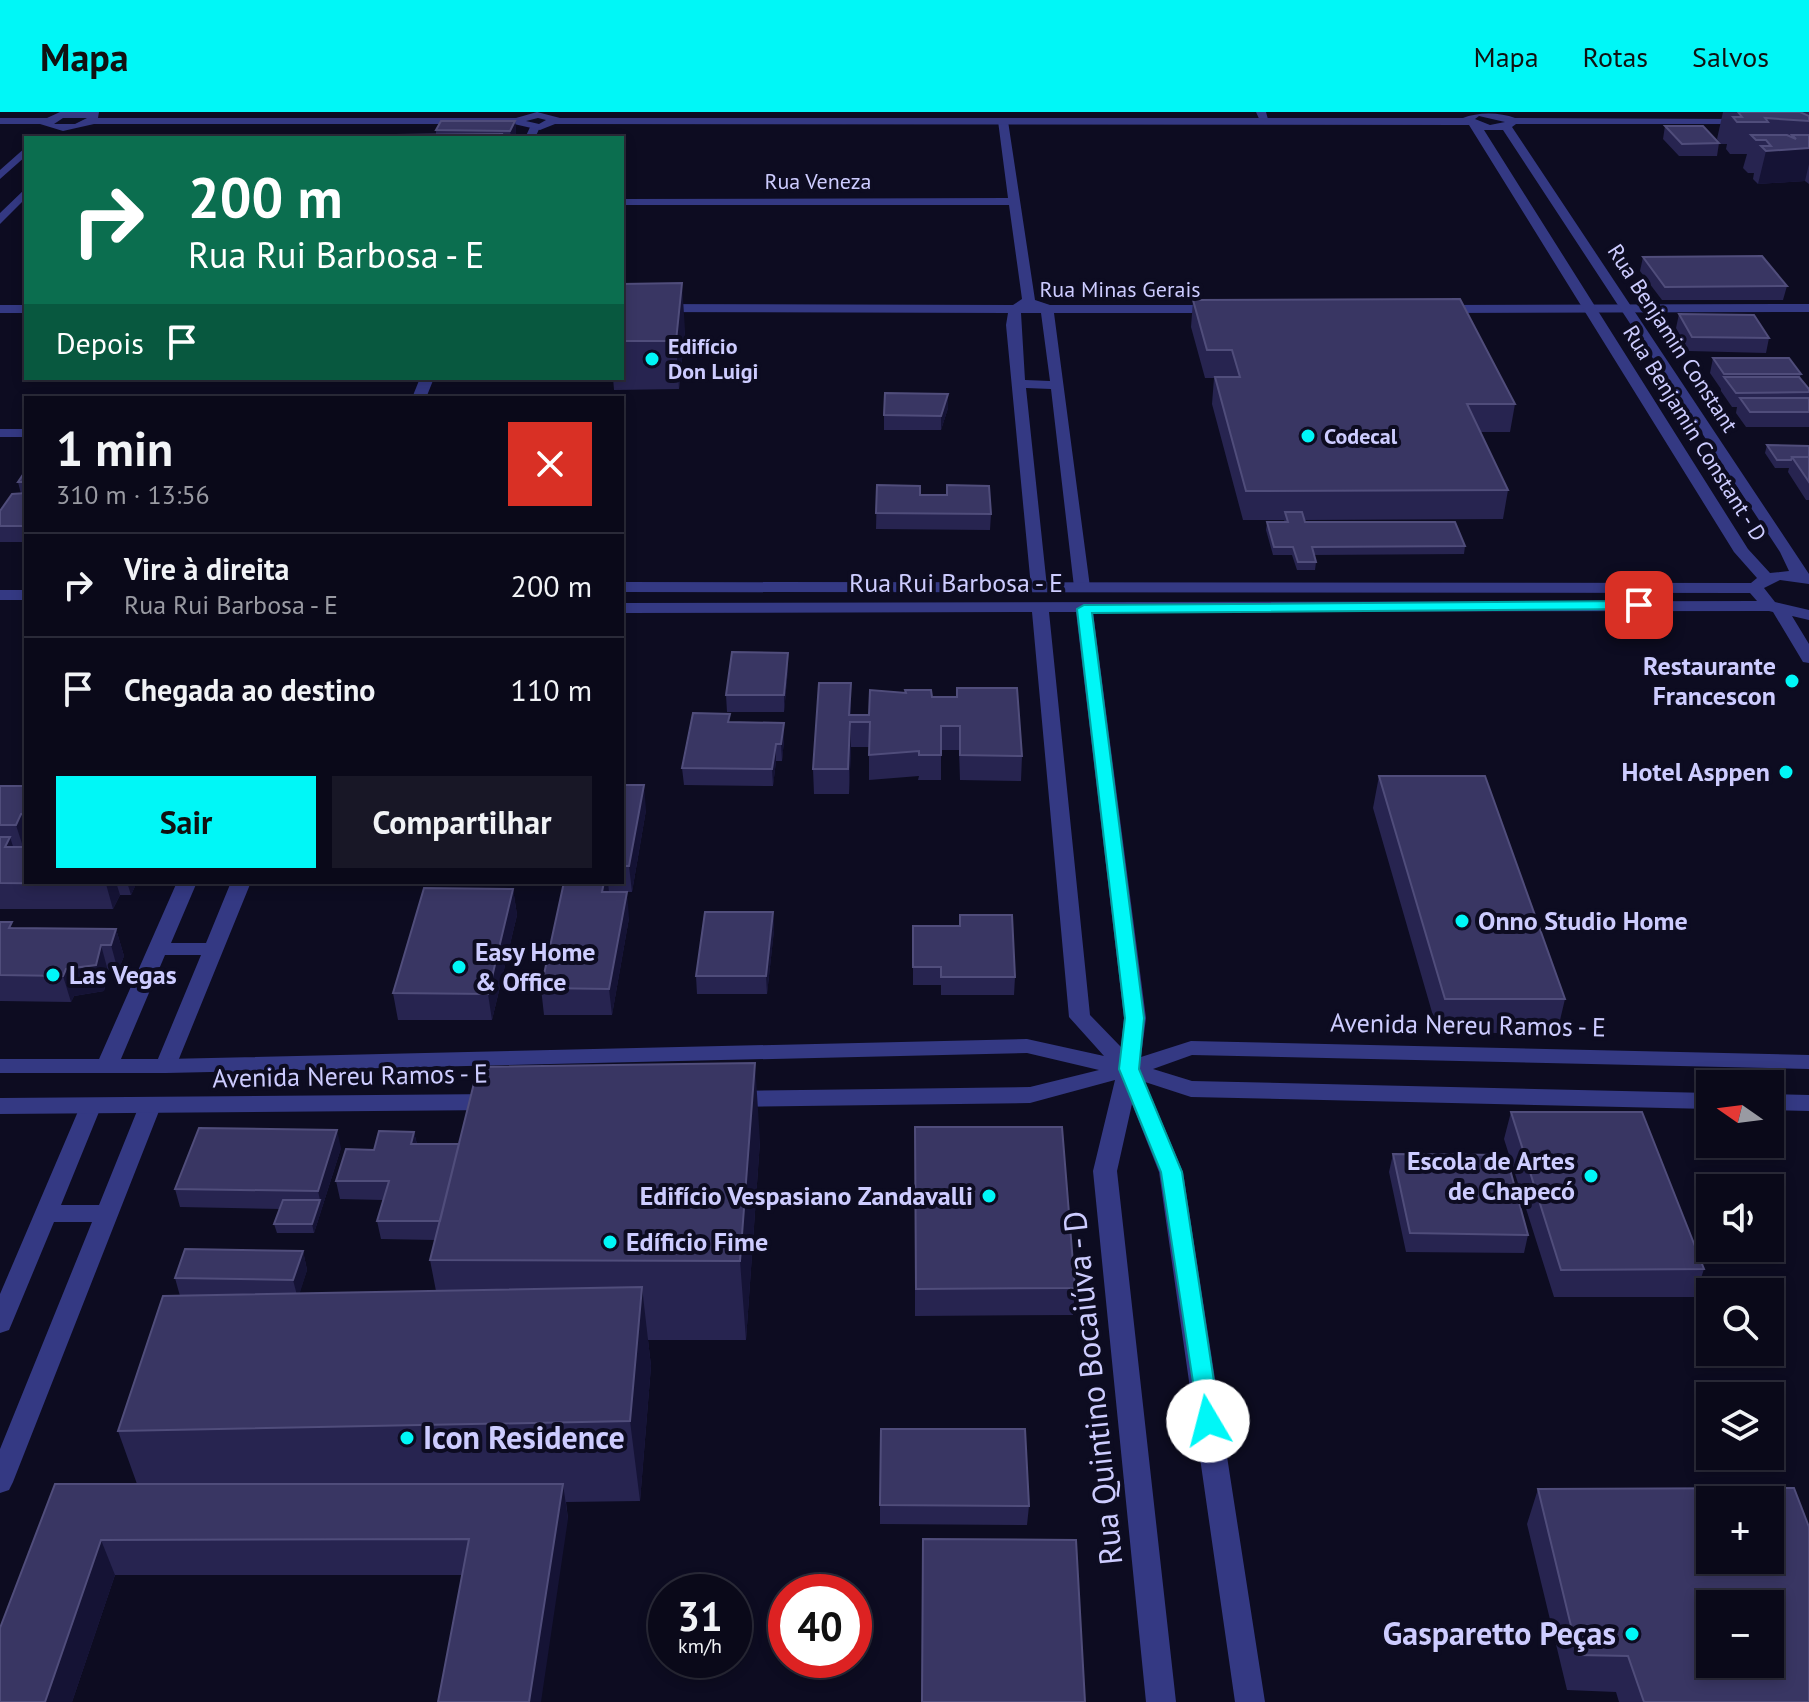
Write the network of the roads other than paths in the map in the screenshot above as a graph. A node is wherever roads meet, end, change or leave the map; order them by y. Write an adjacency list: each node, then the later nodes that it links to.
1 (62, 113): 7 (street); 13 (street)
2 (540, 114): 9 (street); 10 (street)
3 (966, 117): 10 (street); 11 (street)
4 (1263, 117): 5 (street); 11 (street)
5 (1470, 118): 6 (street); 22 (street)
6 (1504, 118): 12 (street); 23 (street, Rua Benjamin Constant)
7 (89, 119): 9 (street); 13 (street); 16 (street)
8 (0, 121): 13 (street)
9 (519, 121): 14 (street)
10 (555, 121): 14 (street)
11 (1003, 121): 19 (street)
12 (1762, 121)
13 (47, 124): 15 (street)
14 (532, 133)
15 (39, 136)
16 (73, 136)
17 (24, 152): 18 (street)
18 (0, 176)
19 (1015, 201): 20 (street, Rua Veneza); 25 (street)
20 (624, 202)
21 (21, 204): 24 (street)
22 (1525, 206): 23 (street); 33 (street)
23 (1559, 206): 34 (street, Rua Benjamin Constant)
24 (0, 220)
25 (1022, 304): 26 (street, Rua Minas Gerais); 27 (street, Rua Minas Gerais); 35 (street)
26 (624, 308)
27 (1046, 308): 31 (street, Rua Minas Gerais); 36 (street)
28 (1809, 308): 34 (street)
29 (0, 309): 30 (street)
30 (24, 309)
31 (1236, 309)
32 (1427, 309): 33 (street)
33 (1590, 309): 34 (street); 39 (street, Rua Benjamin Constant - D)
34 (1627, 309): 39 (street, Rua Benjamin Constant)
35 (1019, 384): 36 (street); 43 (street)
36 (1057, 385): 44 (street)
37 (0, 433): 38 (street)
38 (24, 433)
39 (1691, 437): 40 (street, Rua Benjamin Constant); 41 (street, Rua Benjamin Constant - D)
40 (1804, 578): 41 (street, Rua Rui Barbosa - E)
41 (1761, 583): 44 (street, Rua Rui Barbosa - E); 48 (street, Rua Benjamin Constant - D)
42 (624, 587): 43 (street, Rua Rui Barbosa - E)
43 (1039, 587): 44 (street, Rua Rui Barbosa - E)
44 (1082, 587)
45 (0, 595): 46 (street)
46 (24, 595)
47 (624, 608): 49 (street, Rua Rui Barbosa - E)
48 (1775, 608): 50 (street, Rua Rui Barbosa - E); 51 (street, Rua Rui Barbosa - E); 52 (street)
49 (1040, 609): 50 (street, Rua Rui Barbosa - E); 61 (street, Rua Quintino Bocaiúva - D)
50 (1084, 609): 61 (street, Rua Quintino Bocaiúva - D)
51 (1809, 615)
52 (1809, 658)
53 (186, 884): 55 (street)
54 (240, 884): 56 (street)
55 (158, 949): 56 (street); 59 (street)
56 (214, 949): 60 (street)
57 (1809, 1062): 61 (street, Avenida Nereu Ramos - E)
58 (0, 1066): 59 (street, Avenida Nereu Ramos - E)
59 (107, 1066): 60 (street, Avenida Nereu Ramos - E)
60 (166, 1066): 61 (street, Avenida Nereu Ramos - E)
61 (1129, 1069): 62 (street, Avenida Nereu Ramos - E); 63 (street, Avenida Nereu Ramos - E); 74 (street, Rua Quintino Bocaiúva - D); 75 (street, Rua Quintino Bocaiúva - D)
62 (715, 1099)
63 (1696, 1101)
64 (526, 1102): 68 (street, Avenida Nereu Ramos - E)
65 (1784, 1102): 66 (street)
66 (1809, 1103)
67 (0, 1106): 69 (street, Avenida Nereu Ramos - E)
68 (150, 1106): 69 (street, Avenida Nereu Ramos - E); 70 (street)
69 (90, 1107): 71 (street)
70 (107, 1213): 71 (street); 73 (street)
71 (46, 1214): 72 (street)
72 (0, 1323)
73 (0, 1482)
74 (1161, 1702)
75 (1250, 1702)

